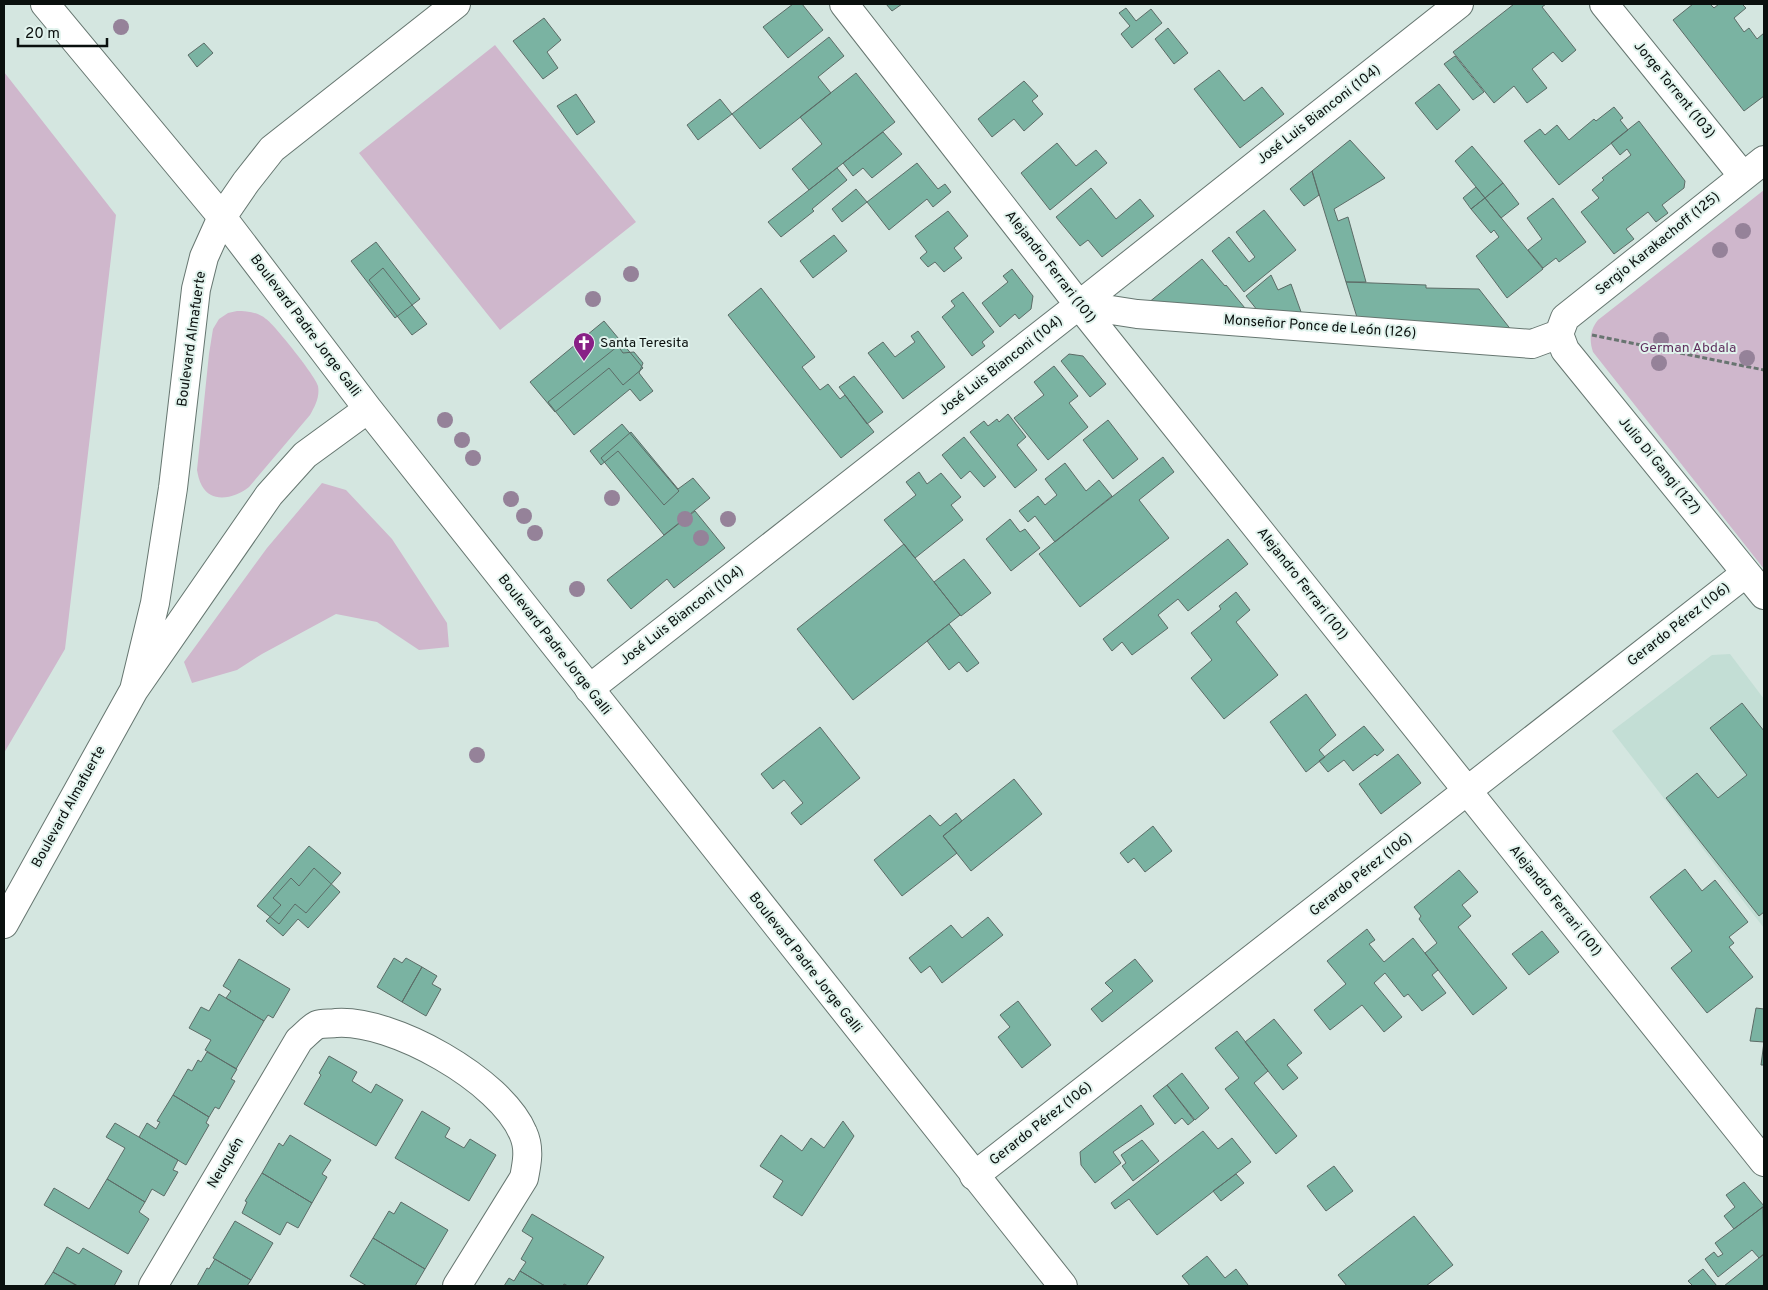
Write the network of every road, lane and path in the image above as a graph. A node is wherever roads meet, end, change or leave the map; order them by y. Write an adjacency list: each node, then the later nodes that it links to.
1 (45, 4): 7 (street, Boulevard Padre Jorge Galli)
2 (456, 4): 7 (street, Boulevard Almafuerte)
3 (844, 4): 8 (street, Alejandro Ferrari (101))
4 (1459, 4): 8 (street, José Luis Bianconi (104))
5 (1604, 4): 6 (street, Jorge Torrent (103))
6 (1754, 168): 10 (street, Sergio Karakachoff (125))
7 (222, 217): 14 (street, Boulevard Padre Jorge Galli); 18 (street, Boulevard Almafuerte)
8 (1080, 305): 10 (street, Monseñor Ponce de León (126)); 17 (street, José Luis Bianconi (104)); 19 (street, Alejandro Ferrari (101))
9 (1596, 328): 11 (path)
10 (1559, 334): 11 (path); 15 (street, Julio Di Gangi (127))
11 (1594, 336): 12 (path); 13 (path)
12 (1594, 342)
13 (1764, 370)
14 (368, 409): 17 (street, Boulevard Padre Jorge Galli); 18 (street, Boulevard Almafuerte)
15 (1746, 573): 16 (street, Julio Di Gangi (127)); 19 (street, Gerardo Pérez (106))
16 (1764, 596)
17 (589, 689): 22 (street, Boulevard Padre Jorge Galli)
18 (134, 690): 20 (street, Boulevard Almafuerte)
19 (1467, 792): 21 (street, Alejandro Ferrari (101)); 22 (street, Gerardo Pérez (106))
20 (4, 924)
21 (1764, 1162)
22 (974, 1176): 25 (street, Boulevard Padre Jorge Galli)
23 (153, 1286): 24 (street, Neuquén)
24 (457, 1286)
25 (1063, 1286)

